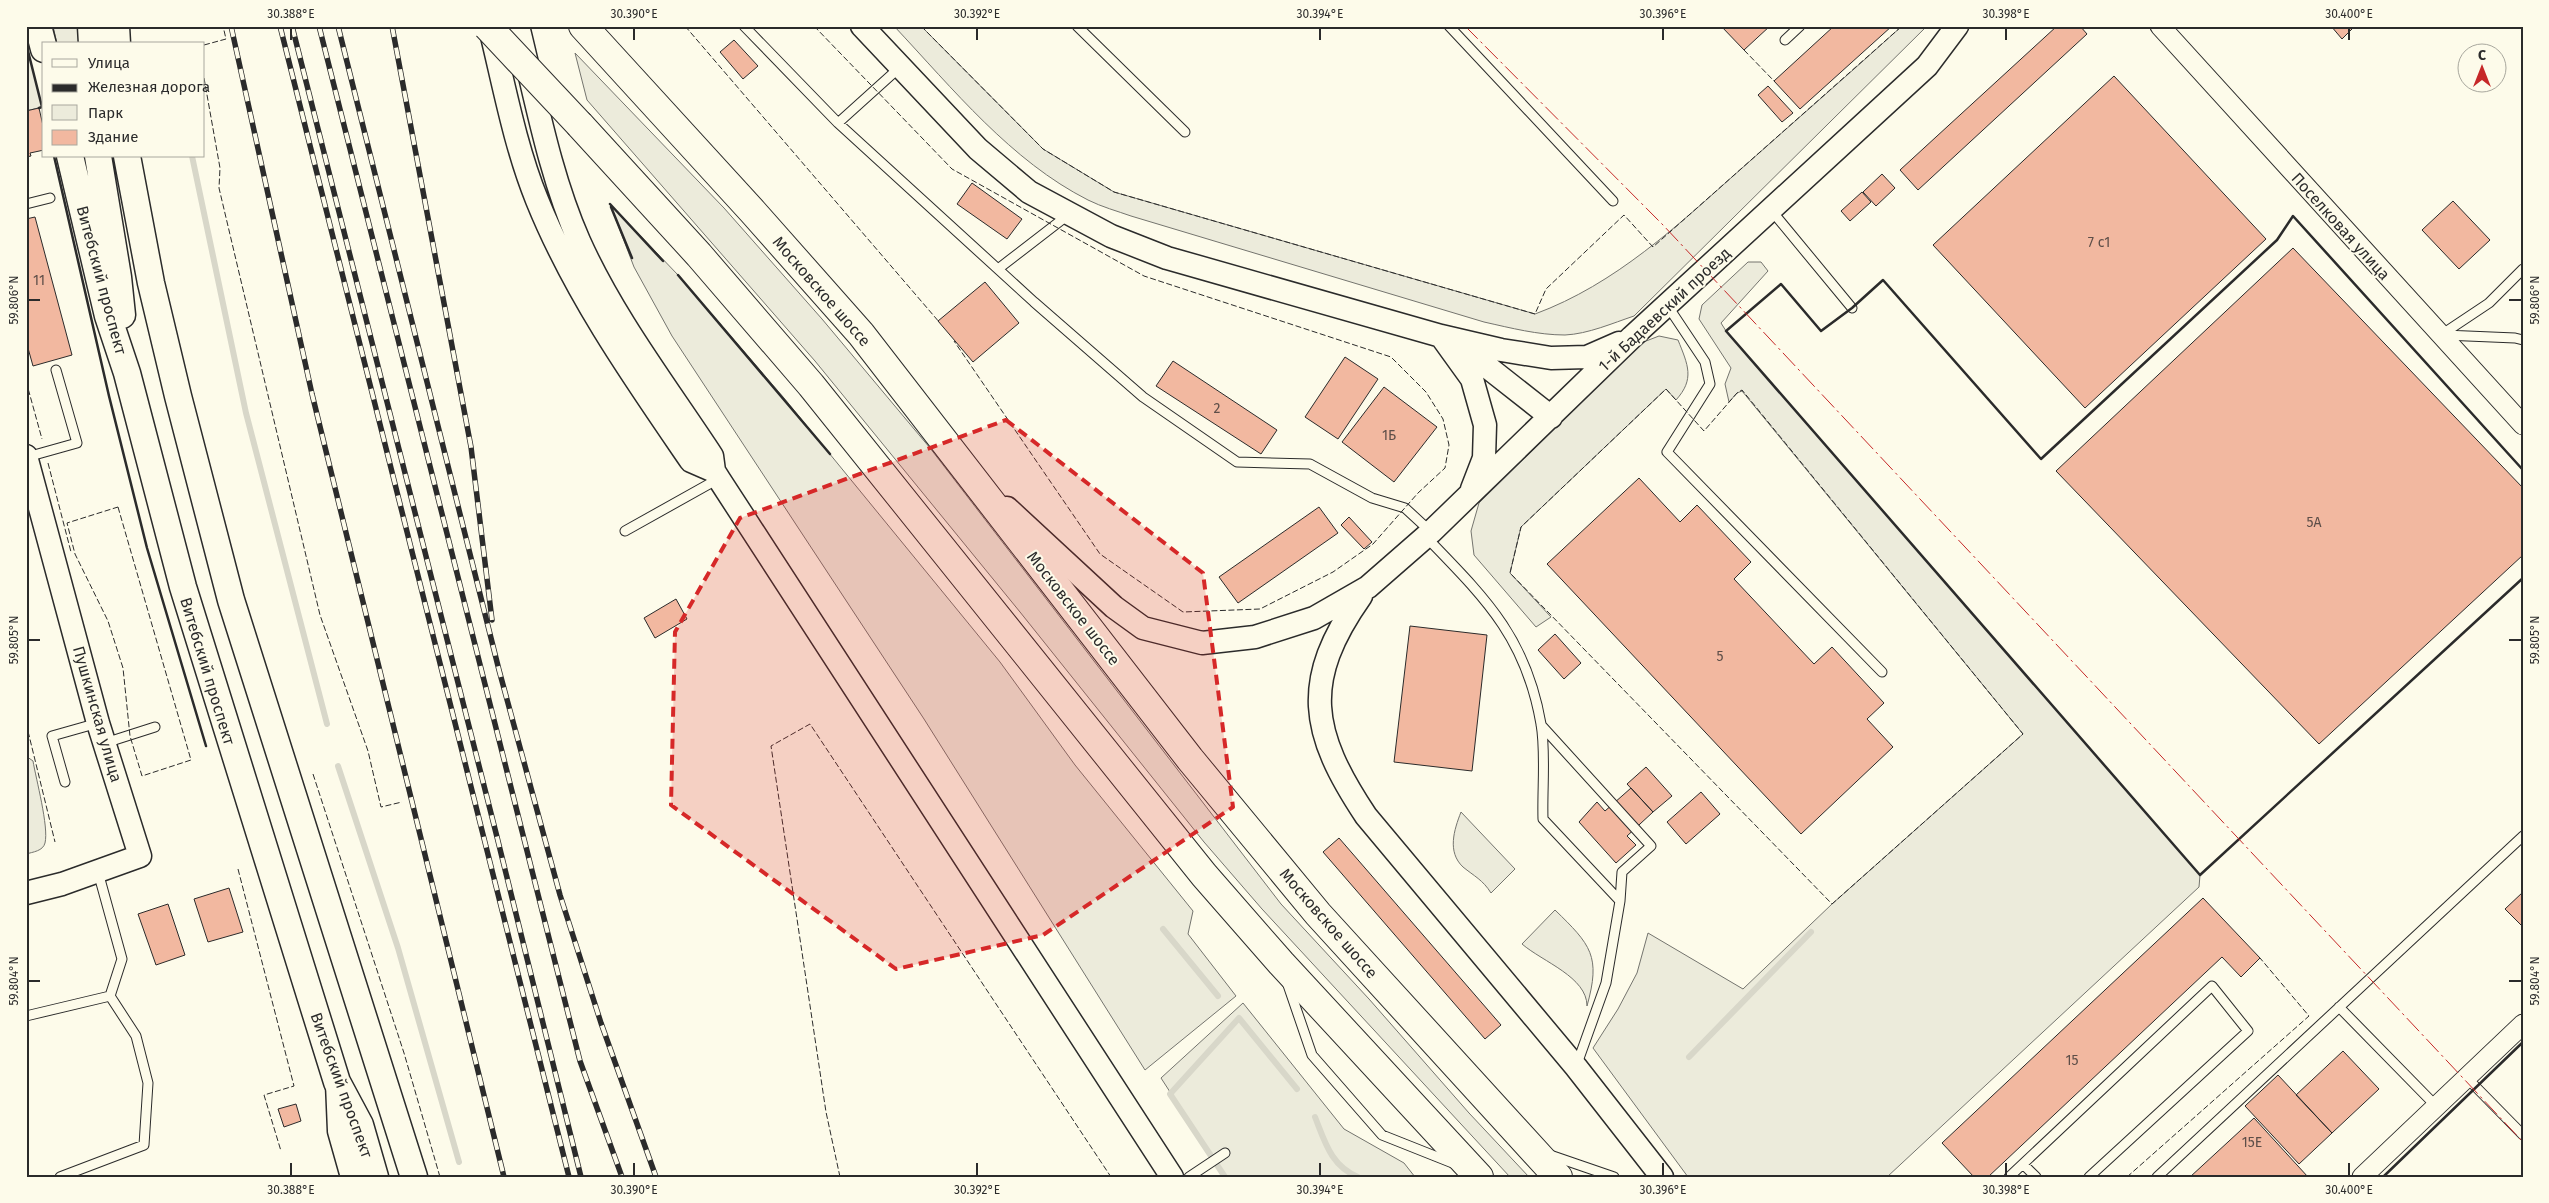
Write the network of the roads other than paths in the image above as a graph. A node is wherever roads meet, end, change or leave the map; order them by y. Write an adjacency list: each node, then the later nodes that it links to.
1 (38, 26): 15 (main road)
2 (91, 26): 16 (main road)
3 (116, 26): 17 (main road)
4 (488, 26): 42 (street); 57 (highway, bridge)
5 (518, 26): 42 (street)
6 (744, 26): 19 (lane)
7 (862, 26): 18 (street)
8 (1077, 26): 20 (lane)
9 (1449, 26): 25 (lane)
10 (1800, 26): 14 (lane)
11 (1957, 26): 27 (street, 1-й Бадаевский проезд)
12 (2160, 26): 33 (street, Поселковая улица)
13 (588, 32): 43 (highway, Московское шоссе)
14 (1785, 40)
15 (42, 42)
16 (92, 42)
17 (117, 42)
18 (900, 68): 19 (lane); 28 (street)
19 (838, 123): 29 (lane)
20 (1185, 132)
21 (70, 158): 38 (main road, Витебский проспект)
22 (98, 158): 38 (main road)
23 (127, 158): 74 (main road)
24 (50, 198): 26 (lane)
25 (1613, 201)
26 (26, 204)
27 (1770, 210): 31 (street, 1-й Бадаевский проезд); 32 (lane)
28 (1068, 215): 29 (lane); 34 (street)
29 (998, 269): 46 (lane)
30 (2523, 269): 33 (lane)
31 (1667, 305): 35 (street, 1-й Бадаевский проезд); 48 (lane)
32 (1852, 308)
33 (2441, 335): 36 (lane); 40 (street, Поселковая улица)
34 (1441, 336): 35 (street); 39 (street); 44 (street)
35 (1632, 337): 39 (street, 1-й Бадаевский проезд)
36 (2523, 340)
37 (56, 370): 41 (lane)
38 (127, 374): 64 (main road, Витебский проспект)
39 (1552, 417): 44 (street, 1-й Бадаевский проезд)
40 (2523, 425)
41 (26, 457): 51 (street, Пушкинская улица)
42 (716, 475): 45 (lane); 75 (street)
43 (975, 479): 47 (street); 67 (highway, Московское шоссе)
44 (1470, 495): 46 (street, 1-й Бадаевский проезд)
45 (625, 531)
46 (1428, 534): 47 (street, 1-й Бадаевский проезд); 49 (lane)
47 (1368, 587): 62 (street)
48 (1882, 672)
49 (1541, 725): 56 (lane); 56 (lane)
50 (155, 727): 51 (lane)
51 (102, 733): 52 (lane); 54 (street, Пушкинская улица)
52 (65, 782)
53 (2523, 836): 59 (lane)
54 (98, 871): 55 (street, Пушкинская улица); 58 (lane)
55 (26, 893)
56 (1620, 901): 62 (lane)
57 (1281, 963): 70 (highway); 70 (lane)
58 (110, 996): 60 (lane); 71 (lane)
59 (2339, 1007): 65 (lane); 83 (lane)
60 (26, 1016)
61 (2523, 1024): 63 (street)
62 (1576, 1067): 79 (street)
63 (2468, 1078): 65 (street); 66 (lane)
64 (337, 1082): 72 (street); 73 (main road, Витебский проспект)
65 (2437, 1107): 84 (street)
66 (2523, 1135)
67 (1534, 1150): 77 (highway, Московское шоссе); 78 (lane)
68 (1225, 1153): 76 (lane)
69 (2022, 1164): 80 (lane); 81 (lane); 82 (lane)
70 (1476, 1174)
71 (60, 1177)
72 (352, 1177)
73 (375, 1177)
74 (414, 1177)
75 (1172, 1177)
76 (1188, 1177)
77 (1558, 1177)
78 (1614, 1177)
79 (1662, 1177)
80 (2009, 1177)
81 (2036, 1177)
82 (2089, 1177)
83 (2157, 1177)
84 (2362, 1177)

